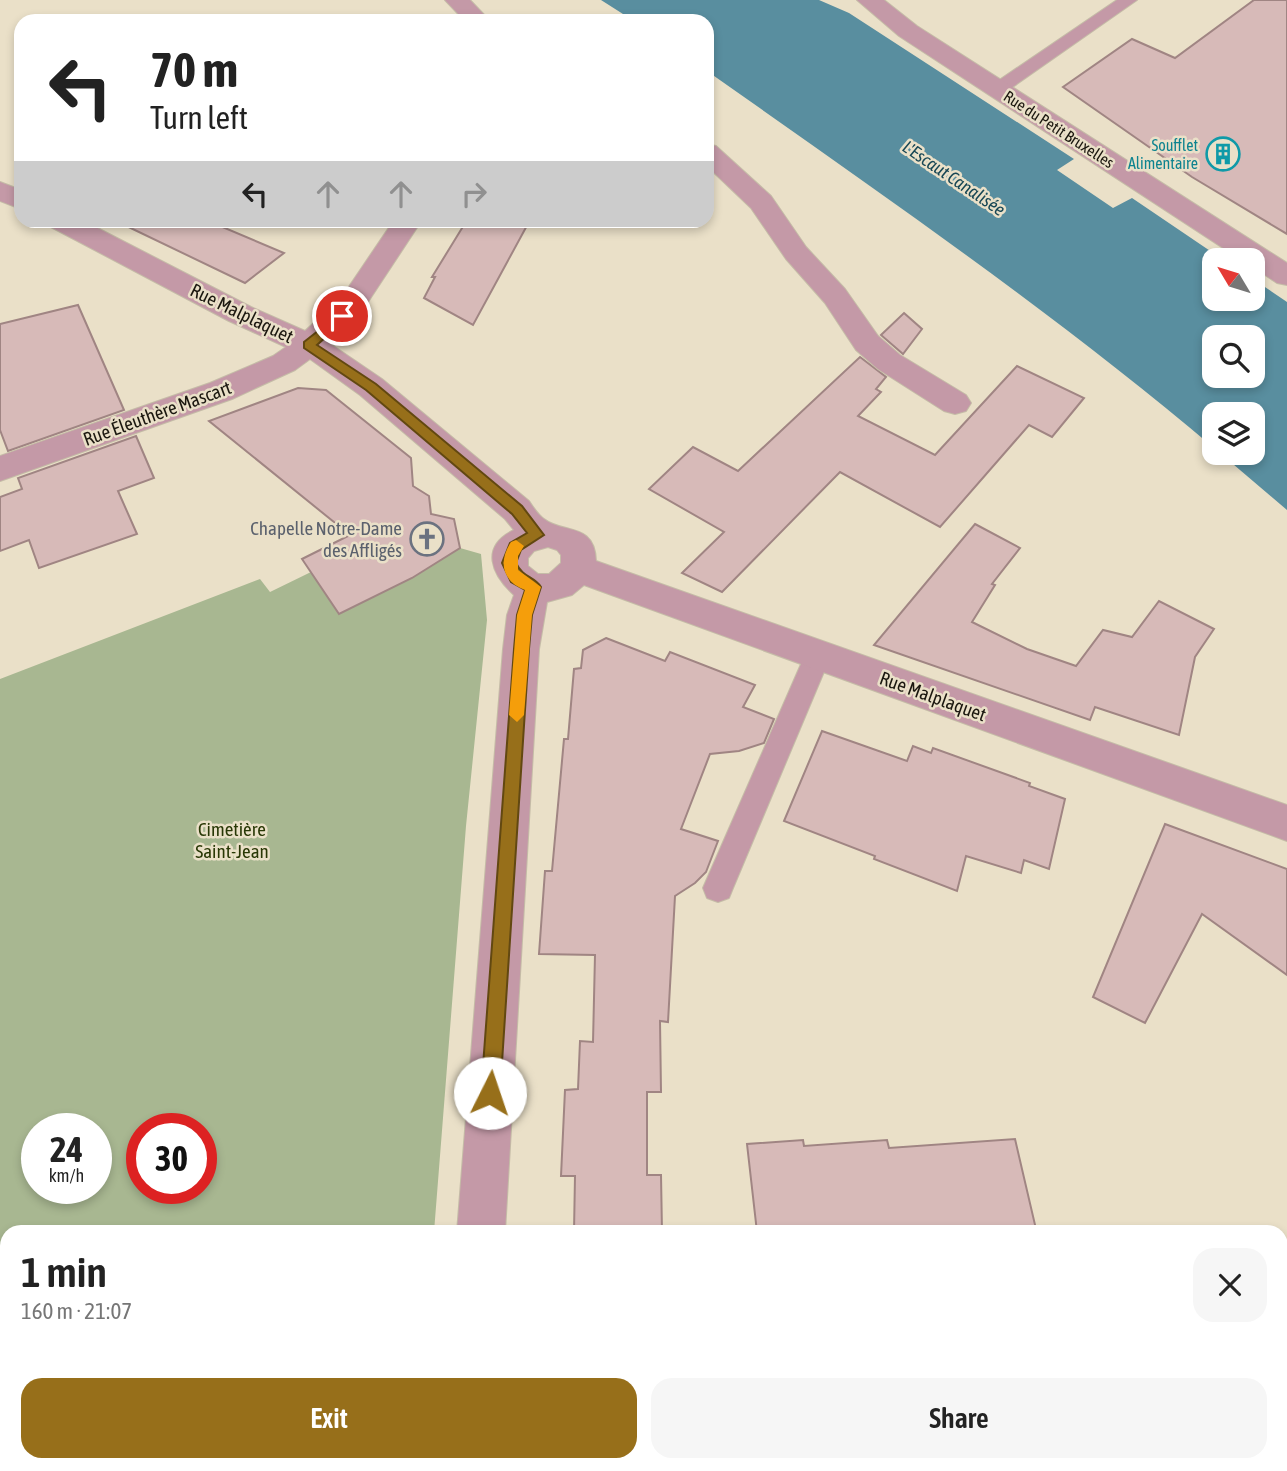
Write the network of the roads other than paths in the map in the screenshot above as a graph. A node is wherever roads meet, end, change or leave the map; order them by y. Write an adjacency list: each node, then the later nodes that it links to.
1 (457, 0): 4 (street)
2 (869, 0): 5 (street, Rue du Petit Bruxelles)
3 (1128, 0): 5 (lane)
4 (471, 14)
5 (998, 89): 9 (street, Rue du Petit Bruxelles)
6 (714, 158): 11 (street)
7 (75, 228): 10 (street, Rue Malplaquet)
8 (403, 228): 10 (street, Rue Éleuthère Mascart)
9 (1287, 276)
10 (309, 345): 12 (street, Rue Éleuthère Mascart); 13 (street, Rue Malplaquet)
11 (955, 403)
12 (0, 469)
13 (537, 535): 14 (street); 15 (street)
14 (578, 569): 15 (street); 16 (street, Rue Malplaquet)
15 (534, 587): 19 (street)
16 (818, 655): 17 (street, Rue Malplaquet); 18 (lane)
17 (1287, 824)
18 (718, 888)
19 (481, 1225)

